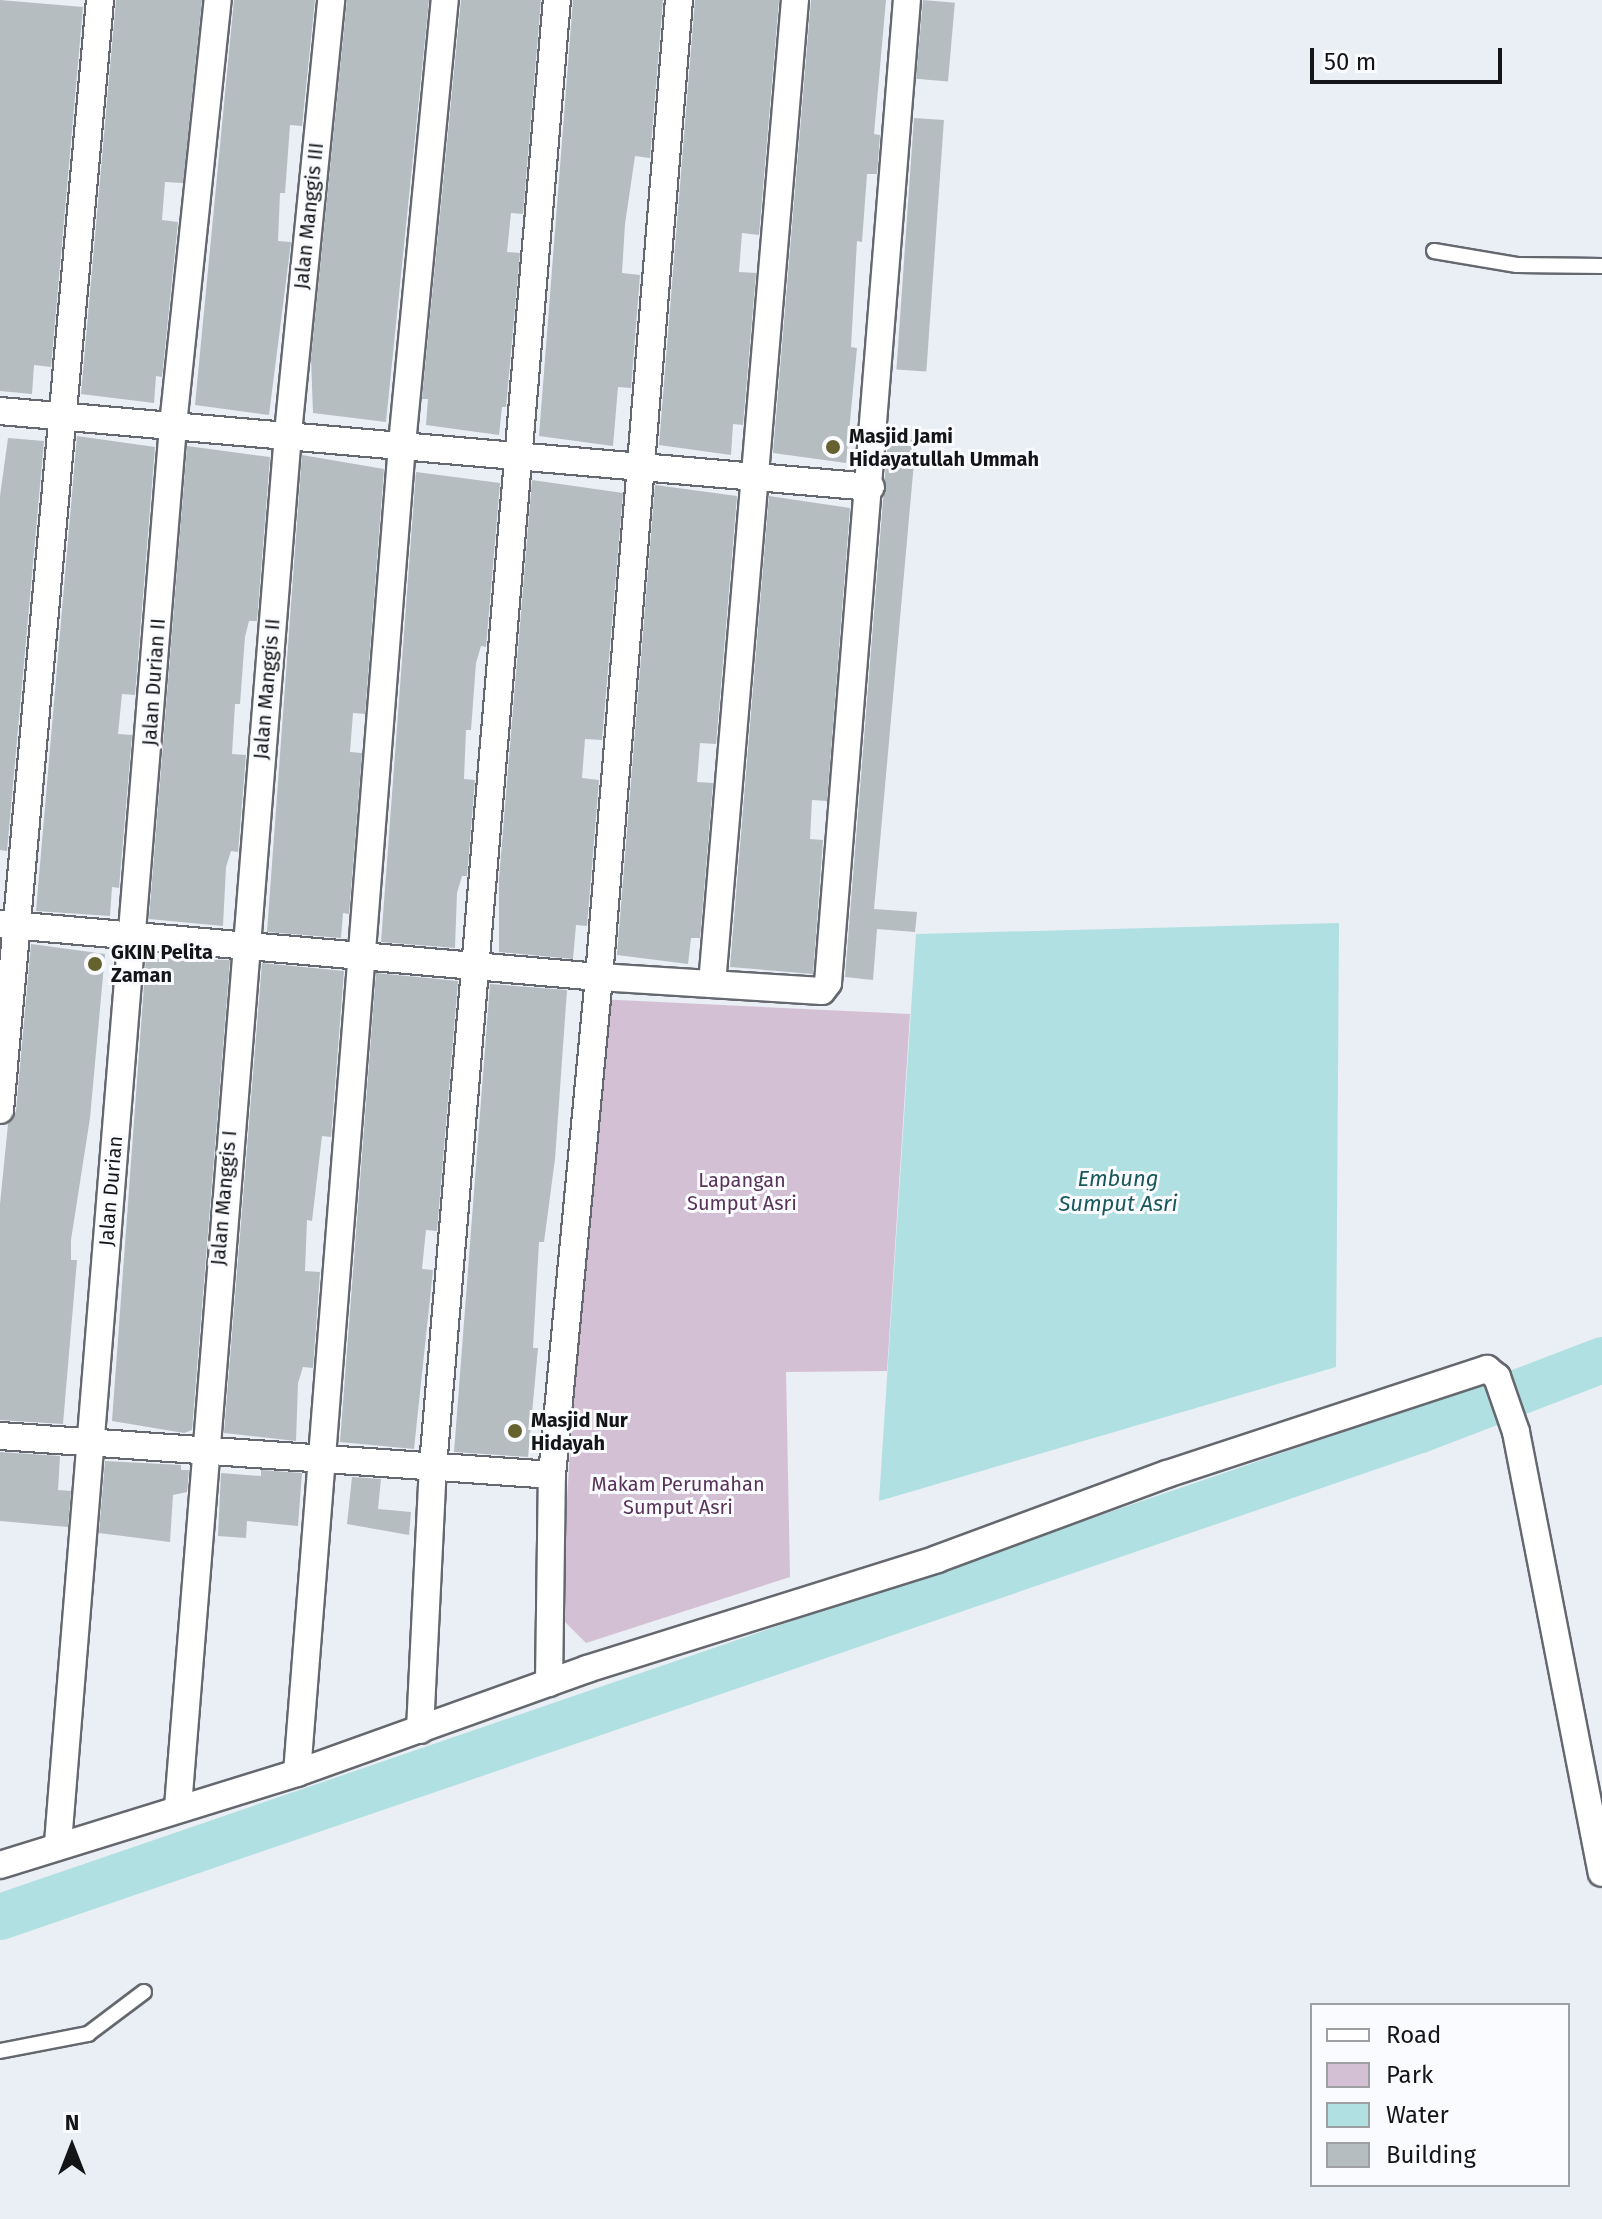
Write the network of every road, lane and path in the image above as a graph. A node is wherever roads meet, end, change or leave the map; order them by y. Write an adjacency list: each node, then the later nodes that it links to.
1 (100, 0): 12 (street)
2 (218, 0): 13 (street, Jalan Durian II)
3 (331, 0): 14 (street, Jalan Manggis III)
4 (445, 0): 15 (street)
5 (557, 0): 16 (street)
6 (679, 0): 17 (street)
7 (795, 0): 18 (street)
8 (907, 0): 19 (street)
9 (1434, 251): 10 (lane)
10 (1602, 266)
11 (0, 411): 12 (street)
12 (62, 418): 13 (street); 20 (street)
13 (173, 425): 14 (street); 21 (street, Jalan Durian II)
14 (288, 433): 15 (street); 22 (street, Jalan Manggis II)
15 (402, 444): 16 (street); 23 (street)
16 (516, 455): 17 (street); 24 (street)
17 (637, 464): 18 (street); 25 (street)
18 (752, 479): 19 (street); 26 (street)
19 (871, 487): 26 (street)
20 (8, 925): 21 (street); 27 (street)
21 (135, 938): 22 (street); 29 (street, Jalan Durian)
22 (246, 945): 23 (street); 30 (street, Jalan Manggis I)
23 (361, 956): 24 (street); 31 (street)
24 (474, 965): 25 (street); 32 (street)
25 (599, 977): 26 (street); 33 (street)
26 (712, 984)
27 (0, 1110)
28 (0, 1436): 29 (street)
29 (87, 1443): 30 (street); 38 (street, Jalan Durian)
30 (203, 1451): 31 (street); 37 (street, Jalan Manggis I)
31 (320, 1456): 32 (street); 36 (street)
32 (433, 1466): 33 (street); 35 (street)
33 (552, 1475): 34 (street)
34 (549, 1683): 35 (street); 40 (street)
35 (420, 1730): 36 (street)
36 (297, 1773): 37 (street)
37 (178, 1807): 38 (street)
38 (58, 1843): 39 (street)
39 (0, 1865)
40 (1602, 1873)
41 (144, 1992): 42 (lane)
42 (0, 2051)

